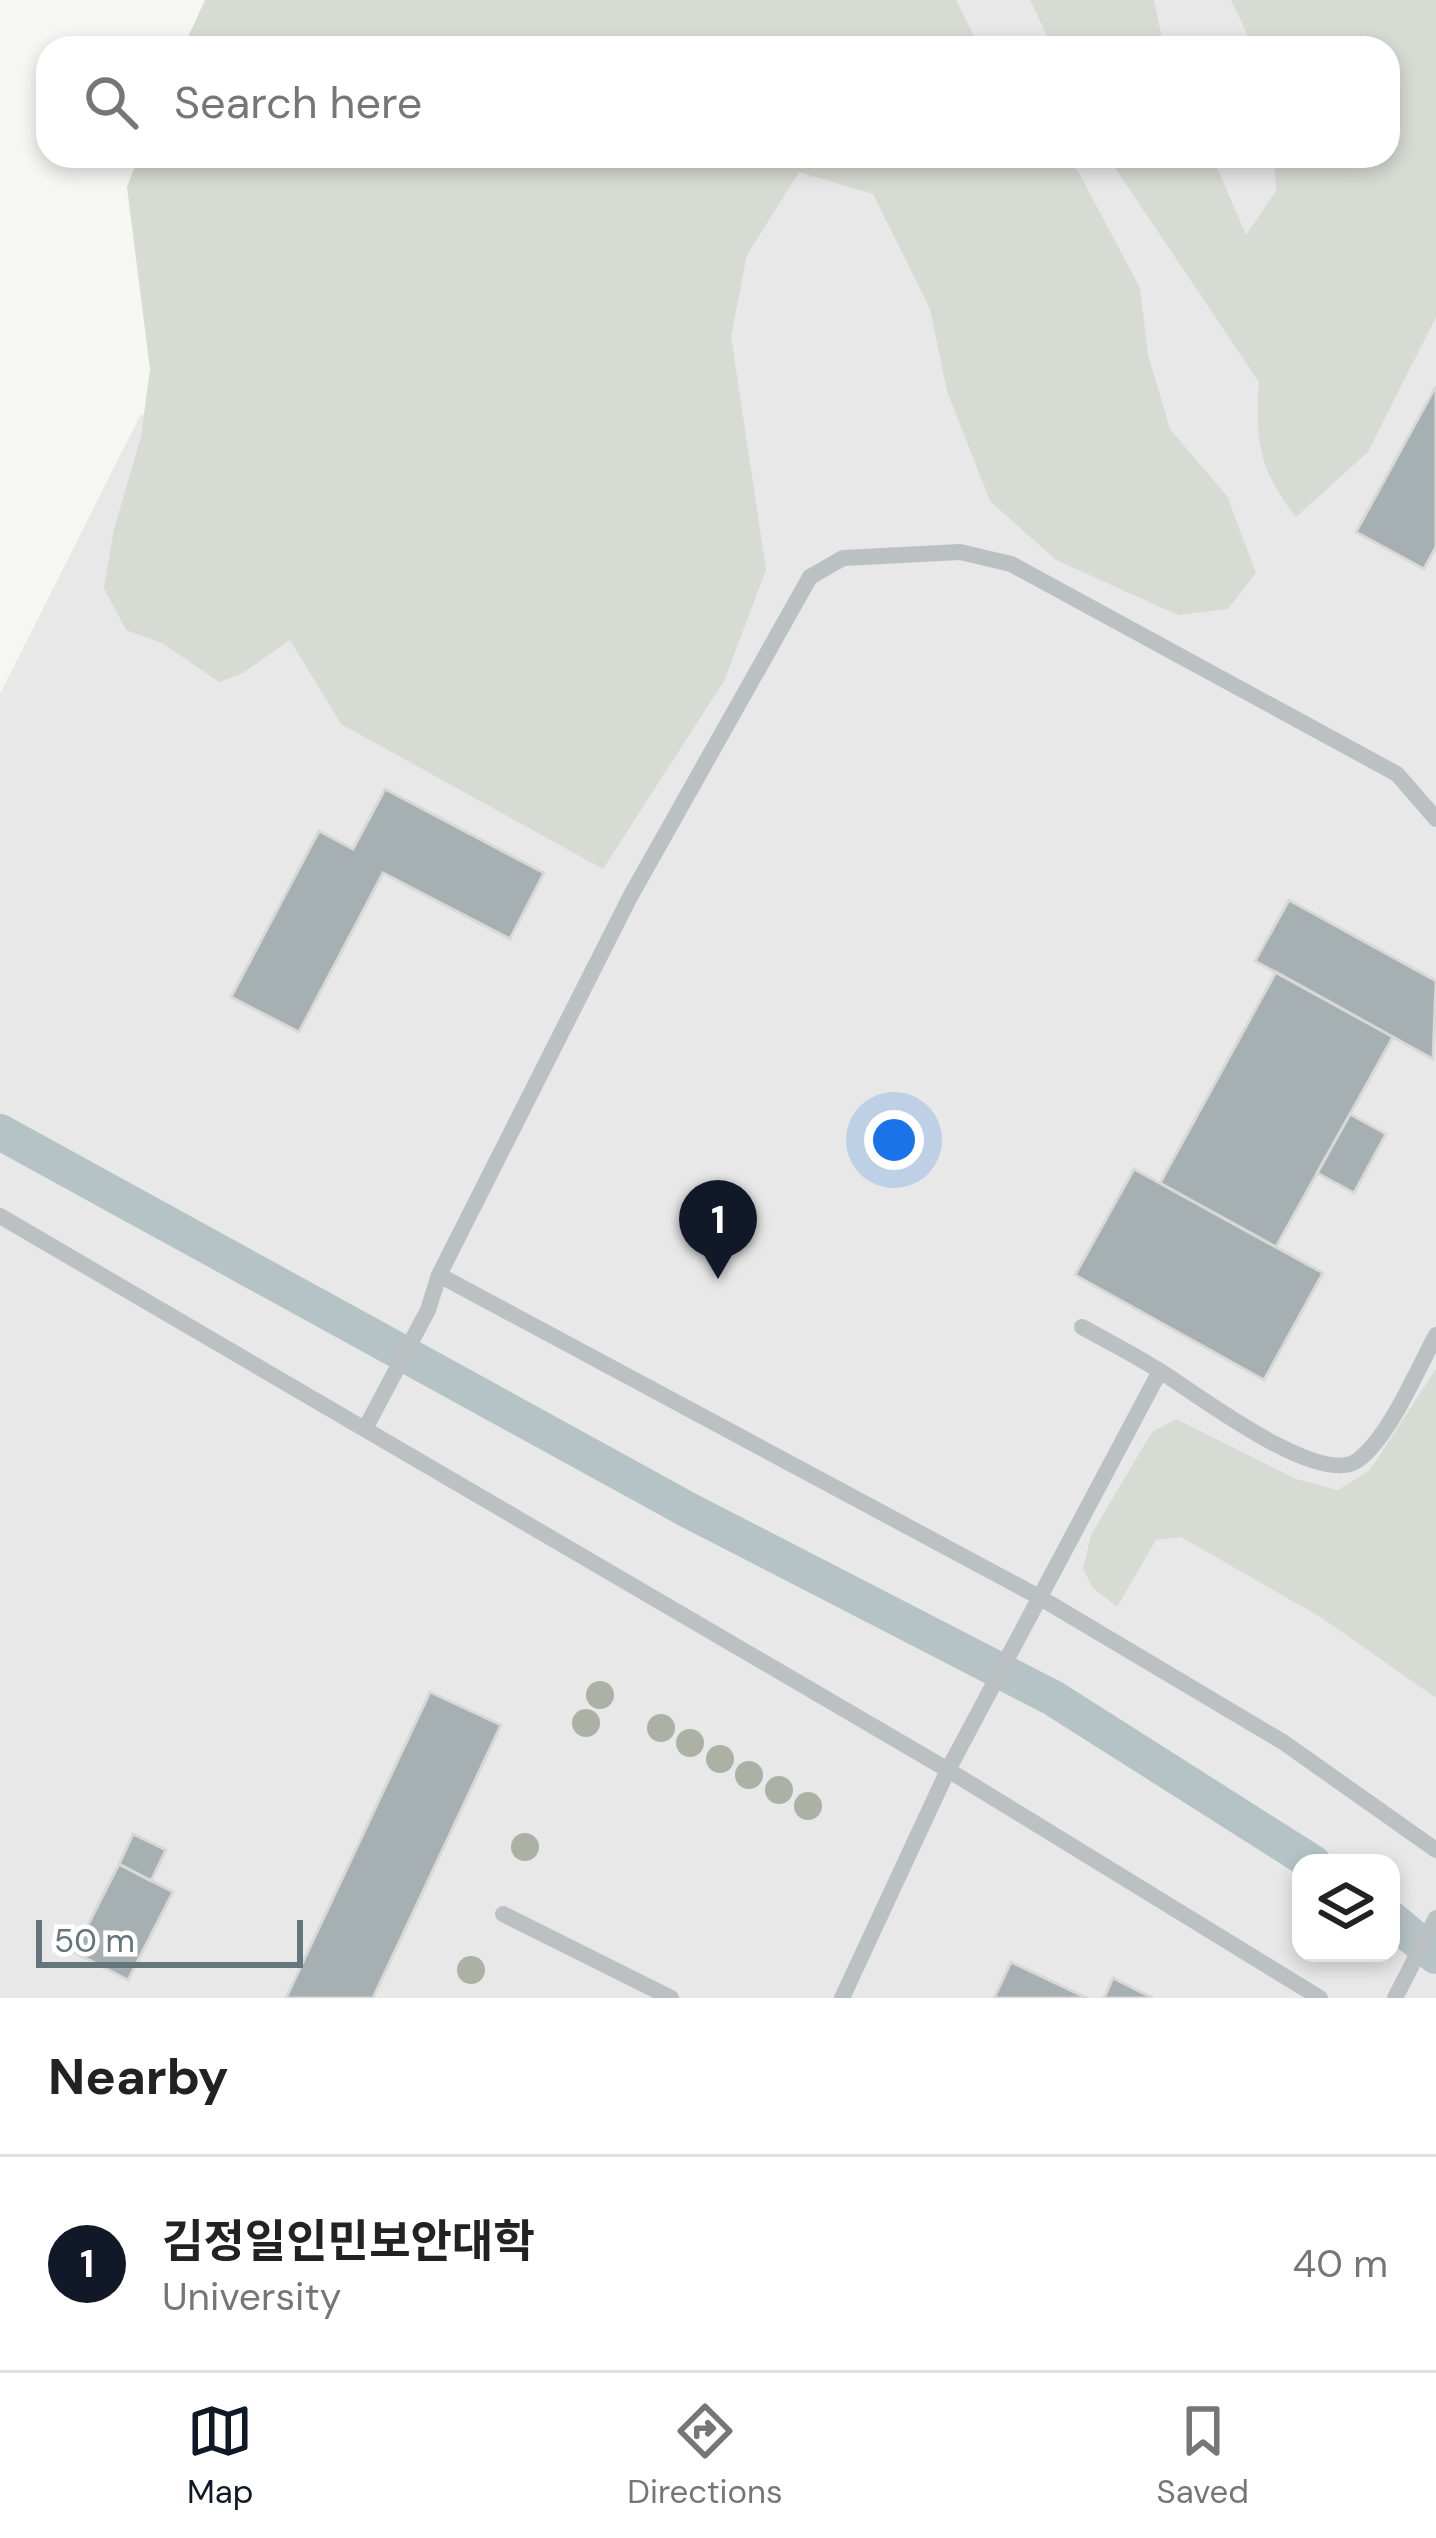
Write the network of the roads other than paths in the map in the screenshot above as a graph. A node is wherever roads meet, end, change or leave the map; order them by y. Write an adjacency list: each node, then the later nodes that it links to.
1 (1436, 819): 3 (lane)
2 (0, 1216): 7 (lane)
3 (439, 1275): 7 (lane); 8 (lane)
4 (1082, 1327): 6 (lane)
5 (1436, 1334): 6 (lane)
6 (1160, 1371): 8 (lane)
7 (366, 1427): 9 (lane)
8 (1039, 1597): 9 (lane); 10 (lane)
9 (948, 1770): 14 (lane); 15 (lane)
10 (1436, 1850)
11 (503, 1914): 13 (lane)
12 (1436, 1918): 16 (lane)
13 (671, 1998)
14 (842, 1998)
15 (1321, 1998)
16 (1395, 1998)

